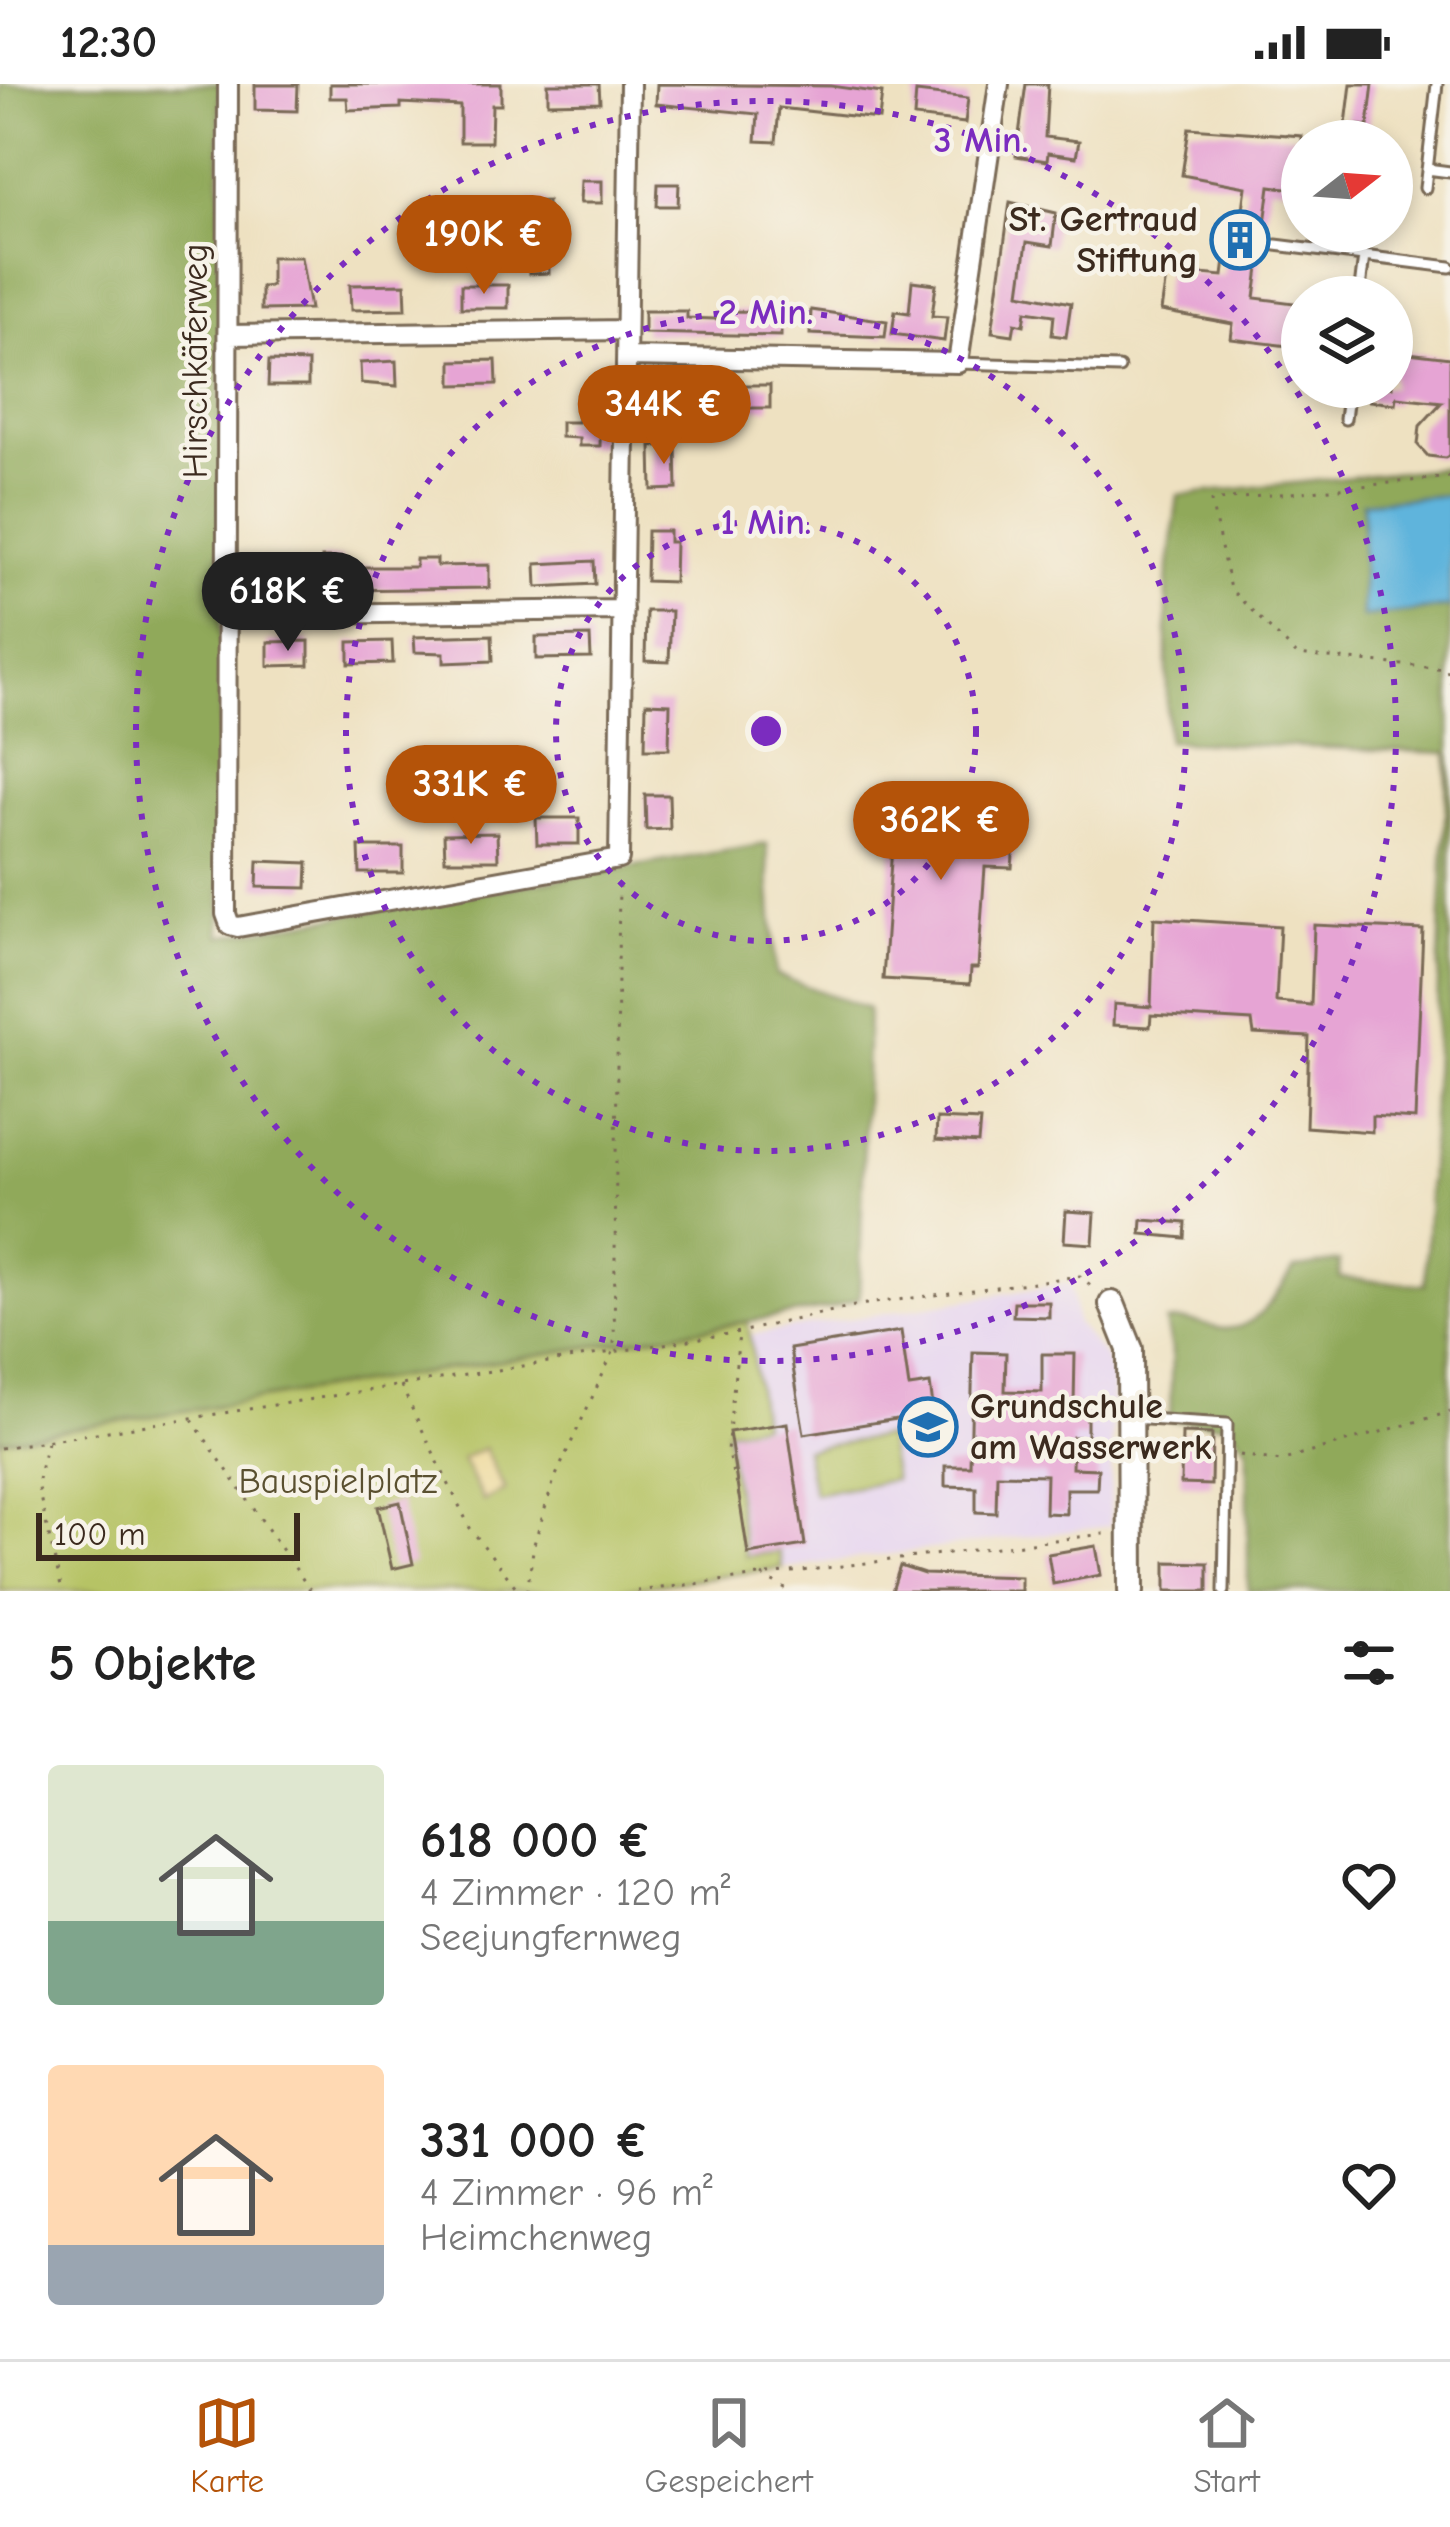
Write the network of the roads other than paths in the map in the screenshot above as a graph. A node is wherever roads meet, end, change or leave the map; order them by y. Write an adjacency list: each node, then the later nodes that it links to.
1 (228, 84): 13 (street, Hirschkäferweg)
2 (630, 84): 12 (street)
3 (999, 84): 15 (street)
4 (1437, 84): 5 (lane)
5 (1427, 169): 6 (lane); 7 (lane)
6 (1450, 172)
7 (1425, 188)
8 (1276, 245): 9 (lane)
9 (1364, 256): 10 (lane); 11 (lane)
10 (1450, 266)
11 (1362, 276)
12 (626, 330): 13 (street); 14 (street)
13 (228, 335): 20 (street, Hirschkäferweg)
14 (627, 356): 15 (street); 19 (street)
15 (958, 363): 16 (lane)
16 (1118, 368)
17 (1346, 408): 18 (lane)
18 (1345, 419)
19 (623, 610): 20 (street); 20 (street, Hirschkäferweg)
20 (227, 615)
21 (1112, 1304): 22 (street)
22 (1131, 1418): 23 (street); 24 (lane)
23 (1131, 1591)
24 (1224, 1591)

